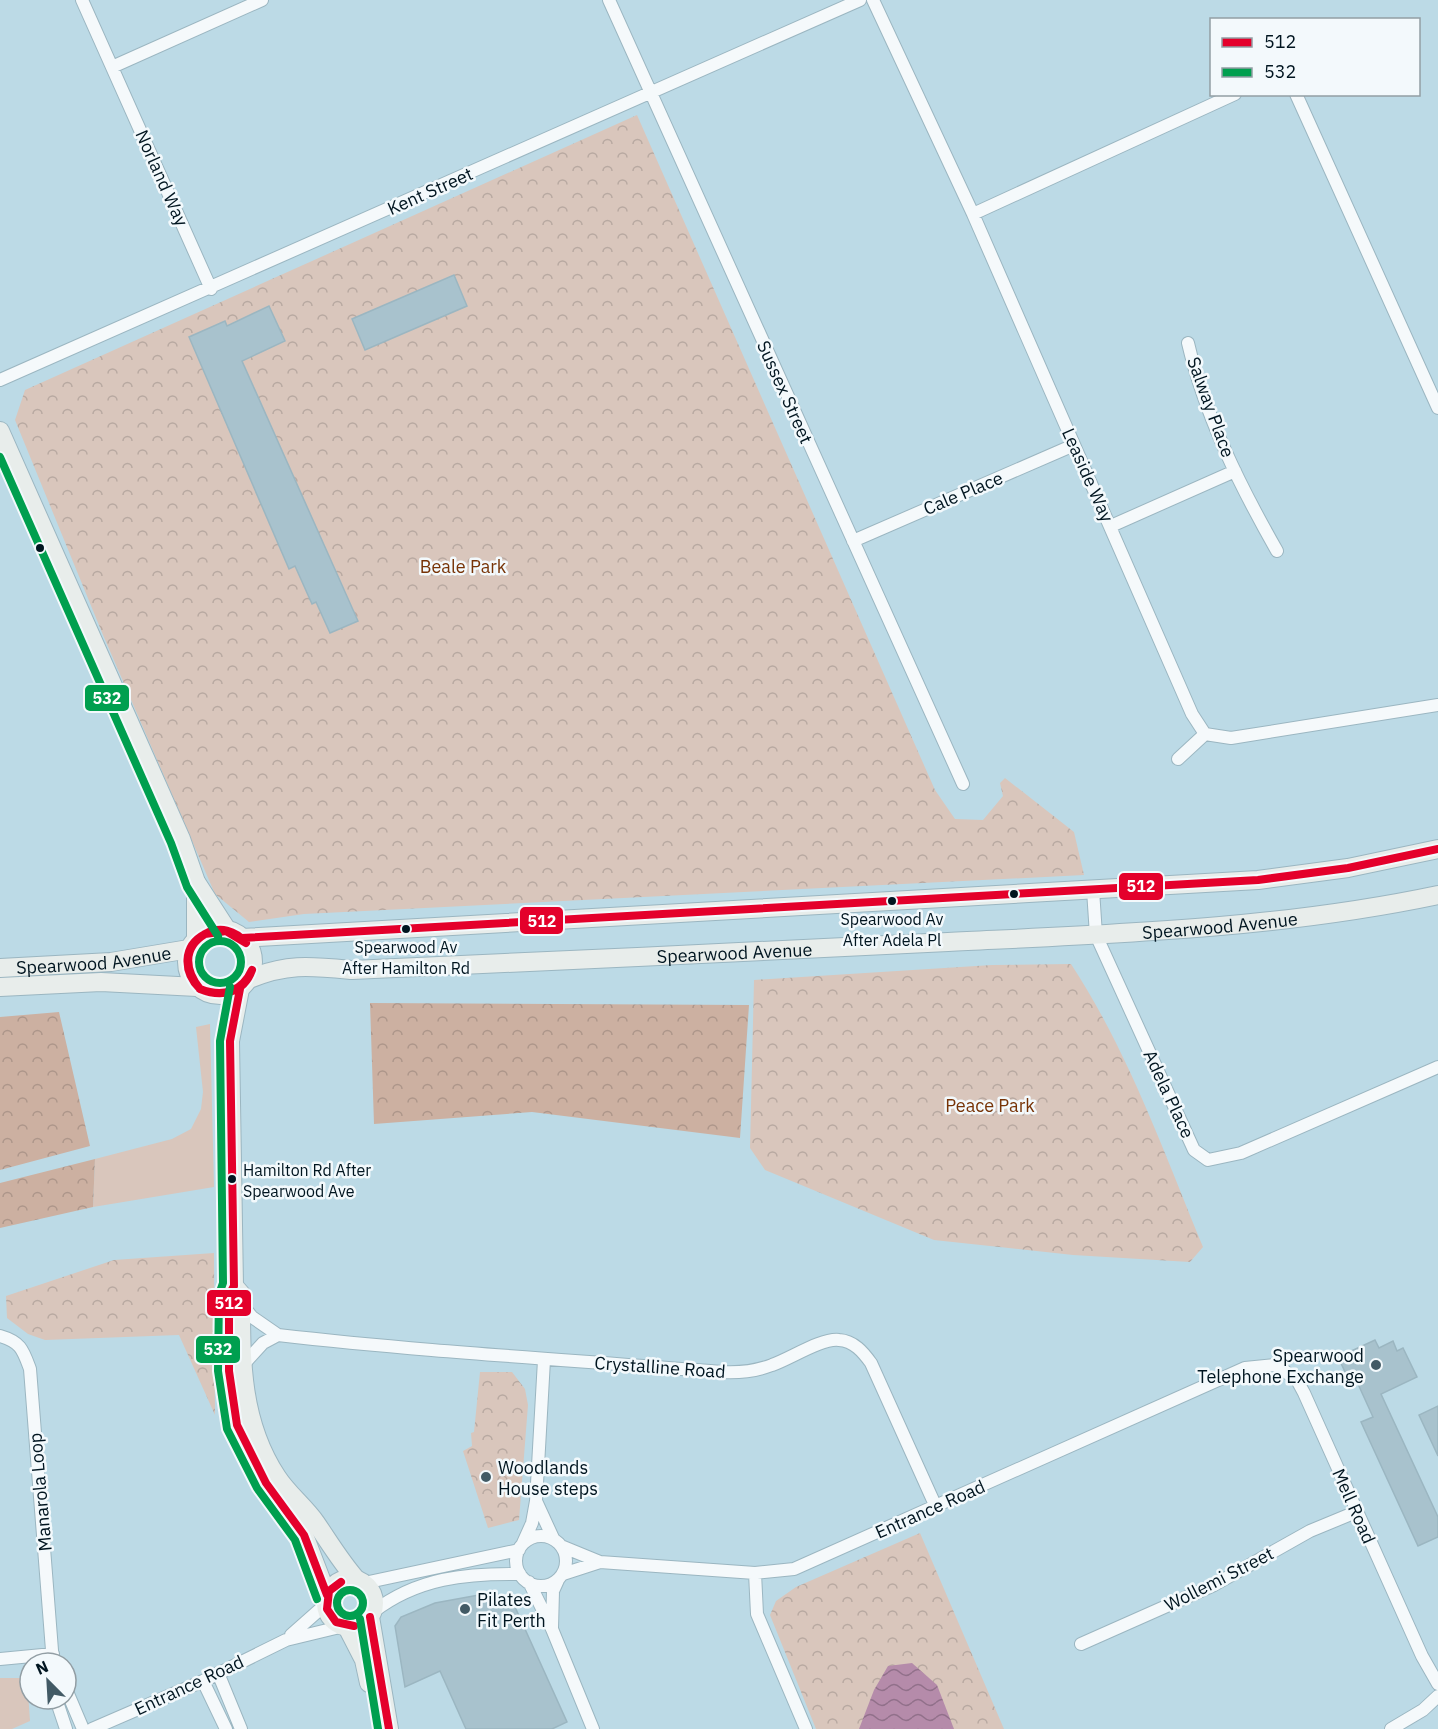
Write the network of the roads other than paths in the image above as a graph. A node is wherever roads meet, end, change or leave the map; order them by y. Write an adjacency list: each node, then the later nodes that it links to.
1 (82, 0): 6 (street, Norland Way)
2 (262, 0): 6 (street)
3 (609, 0): 7 (street, Sussex Street)
4 (860, 0): 7 (street, Kent Street)
5 (873, 0): 10 (street, Leaside Way)
6 (112, 67): 11 (street, Norland Way)
7 (650, 93): 11 (street, Kent Street); 19 (street, Sussex Street)
8 (1231, 96): 10 (street)
9 (1297, 96): 14 (street)
10 (973, 214): 16 (street, Leaside Way)
11 (212, 289): 13 (street, Kent Street)
12 (1188, 343): 17 (street, Salway Place)
13 (0, 380)
14 (1438, 408)
15 (0, 431): 26 (main road)
16 (1074, 445): 18 (street, Leaside Way); 19 (street, Cale Place)
17 (1235, 471): 18 (street, Salway Place); 20 (street, Salway Place)
18 (1111, 526): 22 (street, Leaside Way)
19 (853, 541): 24 (street, Sussex Street)
20 (1277, 551)
21 (1438, 705): 22 (street)
22 (1205, 734): 23 (street)
23 (1178, 759)
24 (963, 784)
25 (1438, 849): 27 (main road)
26 (196, 882): 29 (main road); 31 (main road)
27 (1094, 890): 29 (main road); 30 (street, Adela Place)
28 (1438, 895): 30 (main road, Spearwood Avenue)
29 (234, 934): 31 (main road); 33 (main road)
30 (1096, 935): 33 (main road, Spearwood Avenue); 38 (street, Adela Place)
31 (193, 944): 32 (main road, Spearwood Avenue); 35 (main road)
32 (0, 968)
33 (244, 984): 36 (main road); 37 (main road)
34 (0, 987): 35 (main road, Spearwood Avenue)
35 (197, 987): 36 (main road)
36 (214, 995): 37 (main road)
37 (230, 1041): 39 (main road)
38 (1438, 1067)
39 (234, 1286): 40 (main road); 56 (main road)
40 (241, 1303): 41 (street, Crystalline Road); 44 (main road)
41 (278, 1335): 43 (street, Crystalline Road); 44 (street)
42 (0, 1336): 62 (street, Manarola Loop)
43 (544, 1360): 46 (street); 47 (street, Crystalline Road)
44 (242, 1365): 55 (main road)
45 (1245, 1368): 47 (street, Entrance Road); 48 (street, Mell Road)
46 (536, 1501): 49 (street); 50 (street)
47 (936, 1506): 52 (street, Entrance Road)
48 (1356, 1512): 61 (street, Wollemi Street); 67 (street, Mell Road)
49 (557, 1542): 50 (street); 51 (street, Entrance Road); 53 (street)
50 (521, 1547): 54 (street); 55 (street)
51 (600, 1562): 52 (street, Entrance Road); 53 (street, Entrance Road)
52 (755, 1573): 79 (street)
53 (560, 1577): 54 (street); 59 (street)
54 (524, 1578): 57 (street); 59 (street)
55 (360, 1581): 56 (main road); 57 (main road)
56 (326, 1599): 58 (main road); 60 (street, Entrance Road)
57 (371, 1615): 58 (main road); 77 (main road)
58 (345, 1627): 60 (street, Entrance Road); 76 (main road)
59 (552, 1629): 78 (street)
60 (286, 1640): 65 (street, Entrance Road)
61 (1081, 1644)
62 (52, 1651)
63 (0, 1659): 64 (street)
64 (18, 1659)
65 (218, 1673): 66 (street, Entrance Road); 75 (street)
66 (203, 1681): 73 (street, Entrance Road); 74 (street)
67 (1438, 1684)
68 (1438, 1696): 80 (street)
69 (60, 1711): 71 (street)
70 (75, 1711): 72 (street)
71 (66, 1729)
72 (83, 1729)
73 (92, 1729)
74 (226, 1729)
75 (241, 1729)
76 (377, 1729)
77 (389, 1729)
78 (593, 1729)
79 (806, 1729)
80 (1390, 1729)

